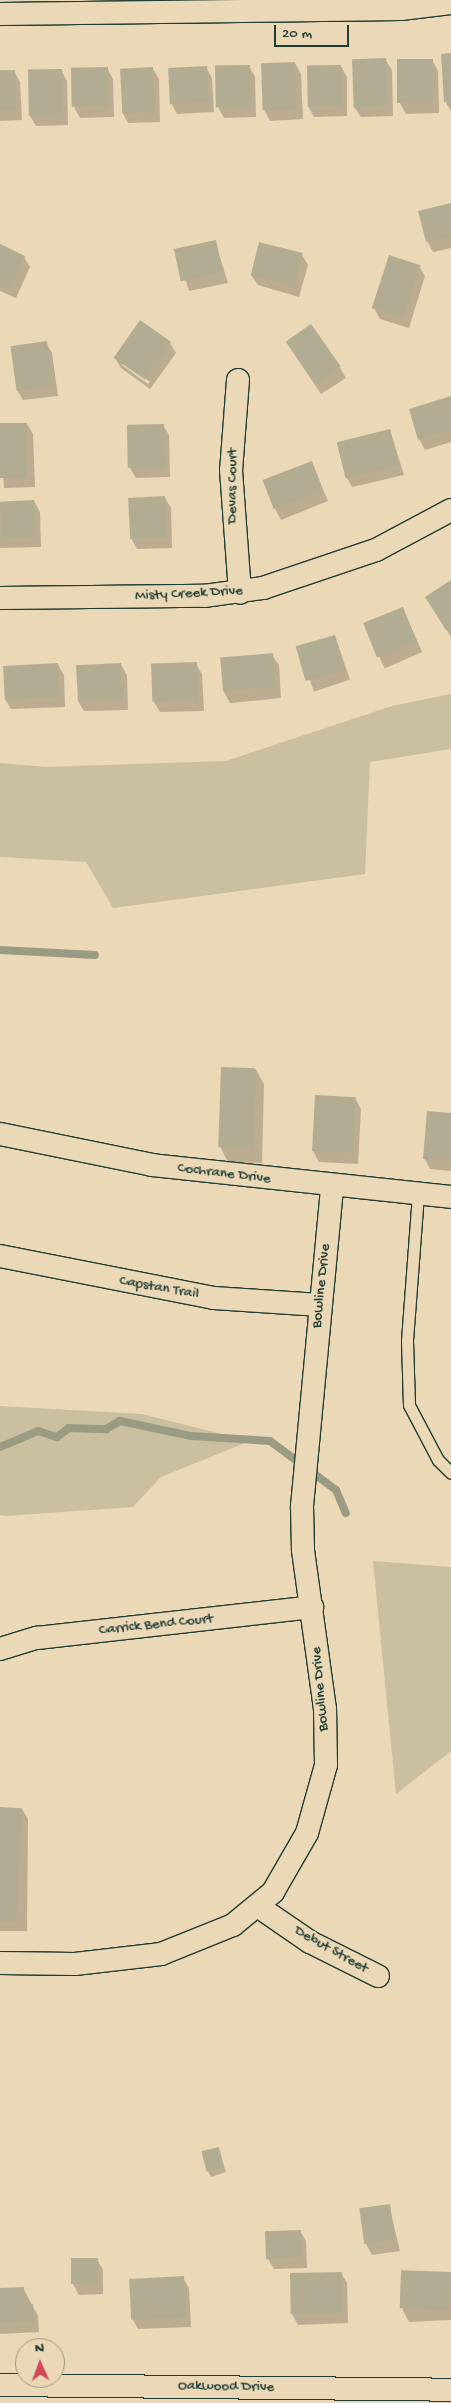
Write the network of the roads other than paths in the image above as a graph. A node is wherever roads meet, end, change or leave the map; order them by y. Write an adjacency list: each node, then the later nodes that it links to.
1 (451, 3): 2 (street)
2 (0, 14)
3 (238, 380): 5 (street, Devas Court)
4 (451, 510): 5 (street, Misty Creek Drive)
5 (240, 593): 6 (street, Misty Creek Drive)
6 (0, 598)
7 (0, 1134): 8 (street, Cochrane Drive)
8 (332, 1186): 9 (street, Cochrane Drive); 12 (street, Bowline Drive)
9 (418, 1194): 10 (street, Cochrane Drive); 13 (lane)
10 (451, 1197)
11 (0, 1256): 12 (street, Capstan Trail)
12 (320, 1305): 14 (street, Bowline Drive)
13 (451, 1473)
14 (312, 1607): 15 (street, Carrick Bend Court); 16 (street, Bowline Drive)
15 (0, 1648)
16 (259, 1907): 17 (street, Bowline Drive); 18 (street, Debut Street)
17 (0, 1963)
18 (378, 1976)
19 (0, 2385): 21 (street, Oakwood Drive)
20 (451, 2390): 21 (street, Oakwood Drive)
21 (267, 2395)

